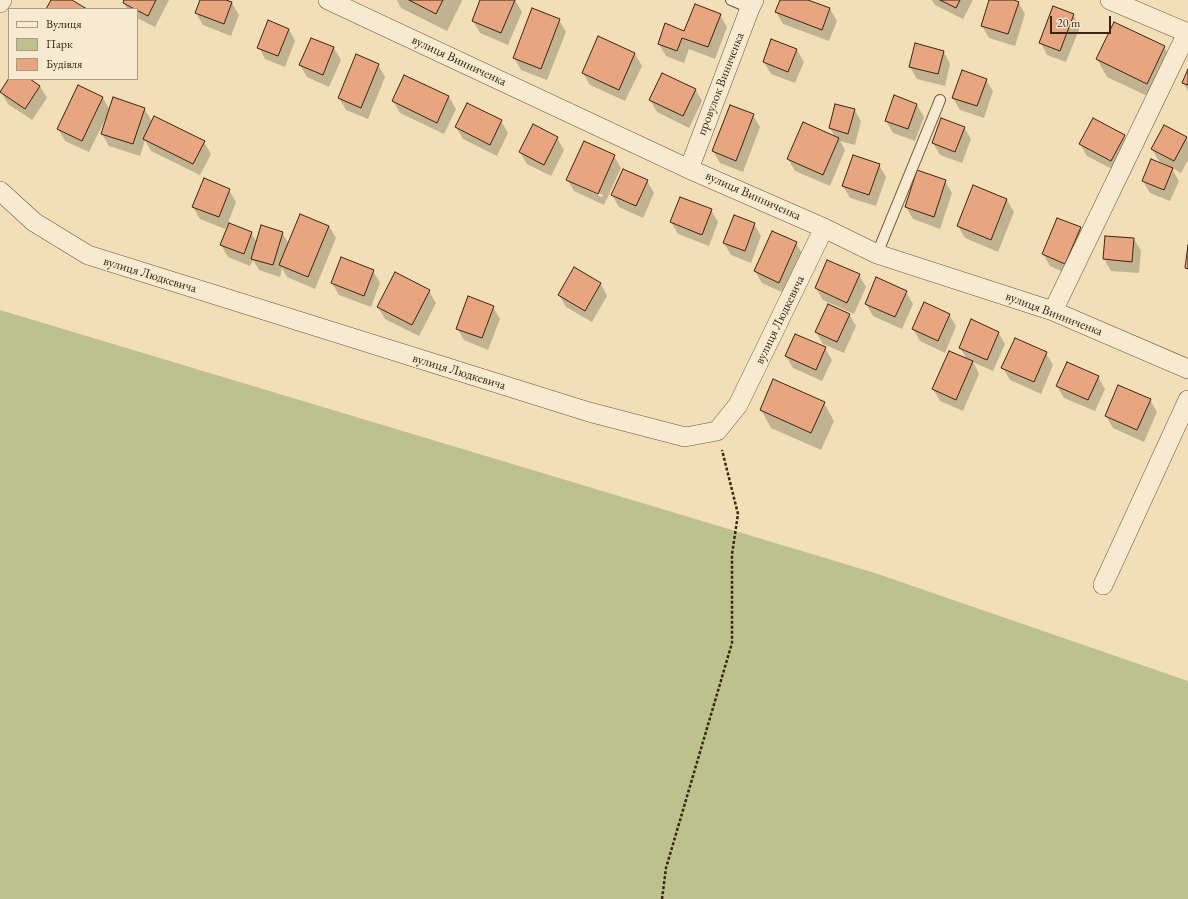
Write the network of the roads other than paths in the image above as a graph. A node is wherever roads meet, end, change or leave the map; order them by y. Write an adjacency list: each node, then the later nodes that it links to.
1 (2, 0): 5 (street)
2 (328, 0): 9 (street, вулиця Винниченка)
3 (731, 0): 6 (lane)
4 (1110, 0): 7 (street)
5 (0, 3)
6 (752, 4): 9 (street, провулок Виниченка)
7 (1187, 33): 13 (street)
8 (940, 100): 12 (lane)
9 (689, 169): 11 (street, вулиця Винниченка)
10 (0, 191): 11 (street, вулиця Людкевича)
11 (824, 228): 12 (street, вулиця Винниченка)
12 (877, 254): 13 (street, вулиця Винниченка)
13 (1053, 311): 14 (street, вулиця Винниченка)
14 (1188, 369)
15 (1188, 400): 16 (street)
16 (1103, 585)

